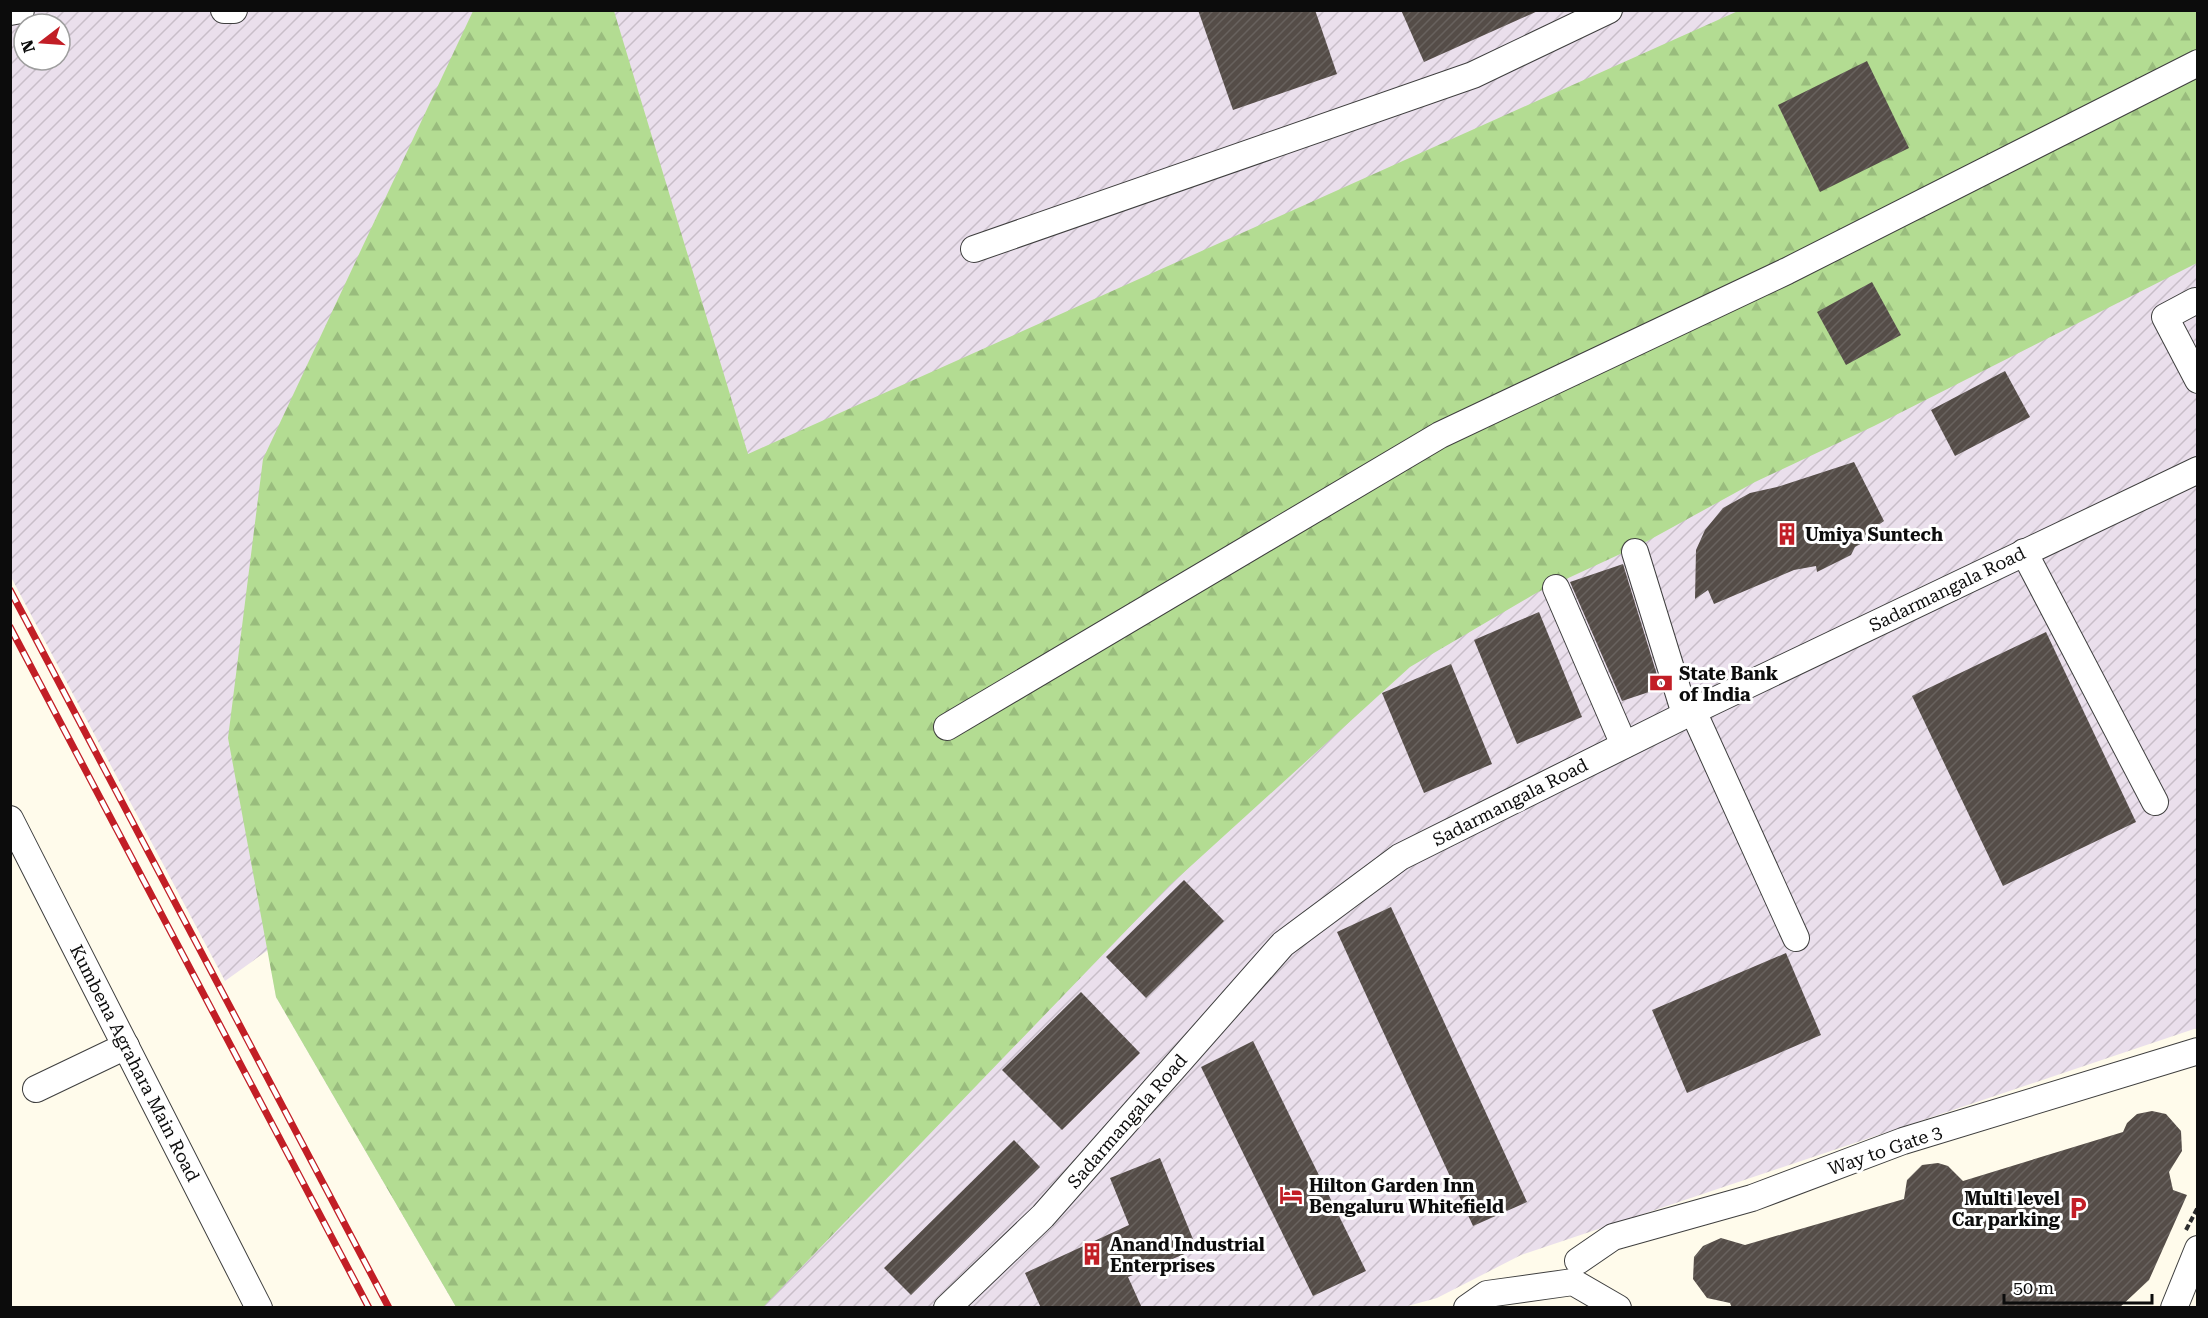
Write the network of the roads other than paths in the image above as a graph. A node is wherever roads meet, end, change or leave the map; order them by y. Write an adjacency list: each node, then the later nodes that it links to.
1 (21, 10): 5 (street)
2 (224, 10): 3 (street)
3 (234, 10)
4 (1609, 10): 7 (street)
5 (10, 12)
6 (2198, 63): 15 (street)
7 (974, 249)
8 (2195, 301): 9 (street)
9 (2198, 380)
10 (2198, 470): 12 (street, Sadarmangala Road)
11 (1635, 552): 14 (street)
12 (2024, 552): 14 (street, Sadarmangala Road); 17 (street)
13 (1556, 588): 16 (street)
14 (1689, 712): 16 (street, Sadarmangala Road); 20 (street)
15 (947, 727)
16 (1624, 745): 27 (street, Sadarmangala Road)
17 (2155, 802)
18 (10, 819): 19 (street, Kumbena Agrahara Main Road)
19 (19, 855): 21 (street, Kumbena Agrahara Main Road)
20 (1796, 938)
21 (126, 1046): 23 (street); 26 (street, Kumbena Agrahara Main Road)
22 (2198, 1051): 25 (street, Way to Gate 3)
23 (36, 1089)
24 (2198, 1248): 30 (street)
25 (1578, 1261)
26 (260, 1308)
27 (947, 1308)
28 (1467, 1308): 29 (street)
29 (1618, 1308)
30 (2174, 1308)

